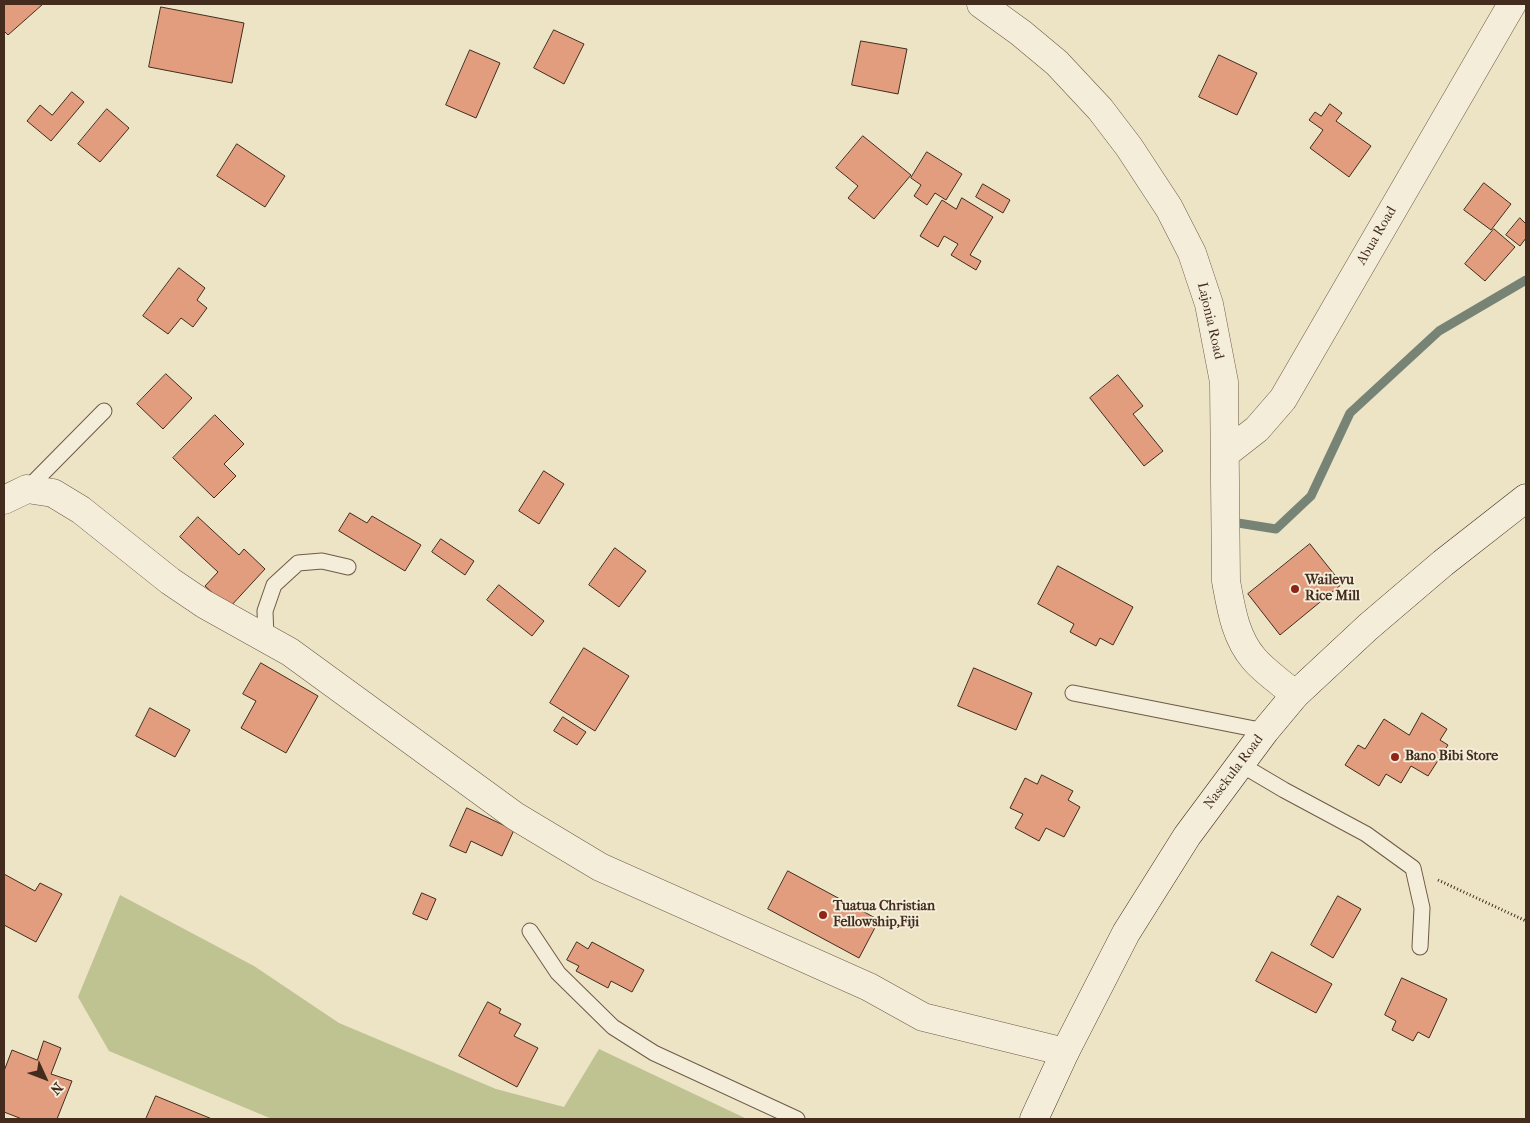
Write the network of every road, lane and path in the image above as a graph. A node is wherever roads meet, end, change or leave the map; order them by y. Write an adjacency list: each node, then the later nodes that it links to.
1 (981, 4): 4 (street, Lajonia Road)
2 (1512, 4): 4 (street, Abua Road)
3 (104, 411): 5 (lane)
4 (1225, 454): 10 (street, Lajonia Road)
5 (16, 494): 8 (street)
6 (1526, 498): 10 (street, Nasekula Road)
7 (348, 567): 8 (lane)
8 (266, 638): 17 (street)
9 (1073, 693): 11 (lane)
10 (1295, 695): 11 (street, Nasekula Road)
11 (1265, 731): 12 (street, Nasekula Road)
12 (1240, 764): 13 (lane); 17 (street, Nasekula Road)
13 (1413, 868): 14 (path); 16 (lane)
14 (1526, 921)
15 (530, 931): 18 (lane)
16 (1420, 947)
17 (1064, 1052): 19 (street, Nasekula Road)
18 (797, 1119)
19 (1034, 1119)

